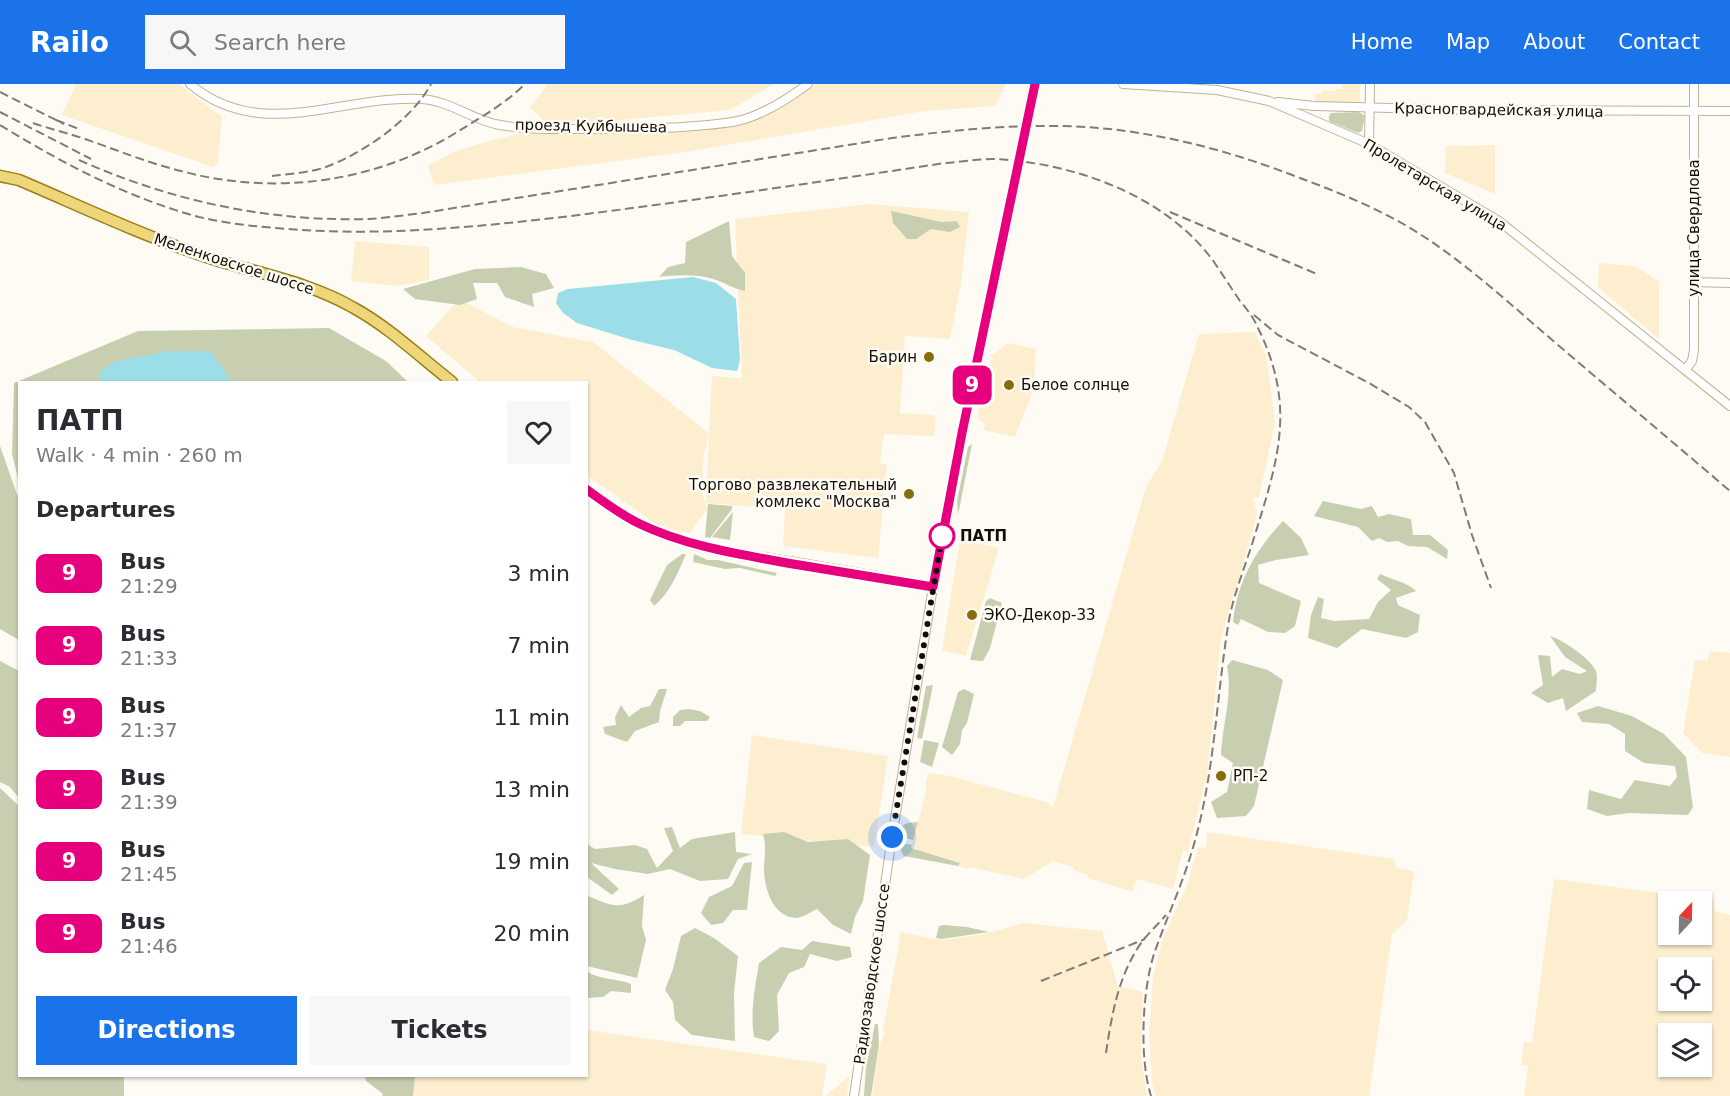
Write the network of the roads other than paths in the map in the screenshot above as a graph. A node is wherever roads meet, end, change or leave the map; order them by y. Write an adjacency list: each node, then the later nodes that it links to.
1 (190, 84): 2 (street, проезд Куйбышева)
2 (808, 84)
3 (1035, 84): 19 (main road, Радиозаводское шоссе, bridge)
4 (1123, 84): 7 (street, Пролетарская улица)
5 (1370, 84): 8 (street)
6 (1694, 84): 9 (street, улица Свердлова)
7 (1269, 101): 8 (street, Красногвардейская улица); 11 (street, Пролетарская улица)
8 (1369, 108): 9 (street, Красногвардейская улица); 11 (street)
9 (1694, 110): 10 (street, Красногвардейская улица); 13 (street, улица Свердлова)
10 (1730, 111)
11 (1369, 144): 15 (street, Пролетарская улица)
12 (0, 176): 16 (main road, Меленковское шоссе)
13 (1694, 282): 14 (street); 15 (street, улица Свердлова)
14 (1730, 283)
15 (1686, 369): 17 (street, Пролетарская улица)
16 (451, 381)
17 (1730, 406)
18 (588, 490): 19 (main road)
19 (933, 587): 20 (street, Радиозаводское шоссе)
20 (855, 1096)

